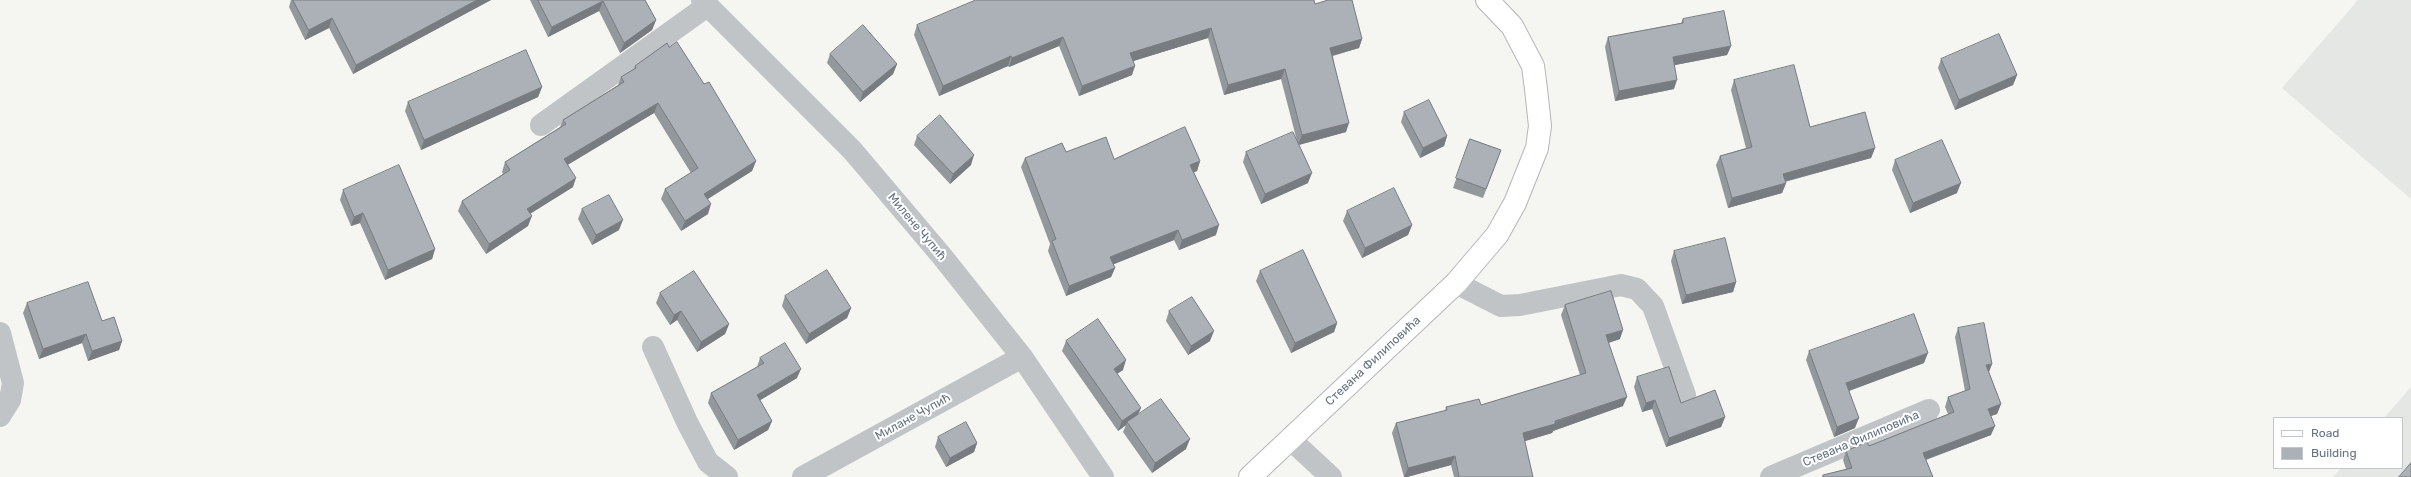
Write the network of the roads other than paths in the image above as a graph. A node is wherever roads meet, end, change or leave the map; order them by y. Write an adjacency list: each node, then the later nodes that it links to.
1 (1487, 0): 4 (main road, Стевана Филиповића)
2 (705, 3): 3 (street); 7 (street, Милене Чупић)
3 (541, 125)
4 (1456, 284): 8 (street); 11 (main road, Стевана Филиповића)
5 (0, 333): 10 (street)
6 (653, 347): 12 (street)
7 (1022, 357): 13 (street, Милане Чупић); 14 (street, Милене Чупић)
8 (1685, 395)
9 (1929, 410): 17 (street, Стевана Филиповића)
10 (0, 416)
11 (1290, 439): 15 (main road, Стевана Филиповића); 16 (street)
12 (727, 477)
13 (803, 477)
14 (1103, 477)
15 (1250, 477)
16 (1331, 477)
17 (1771, 477)

